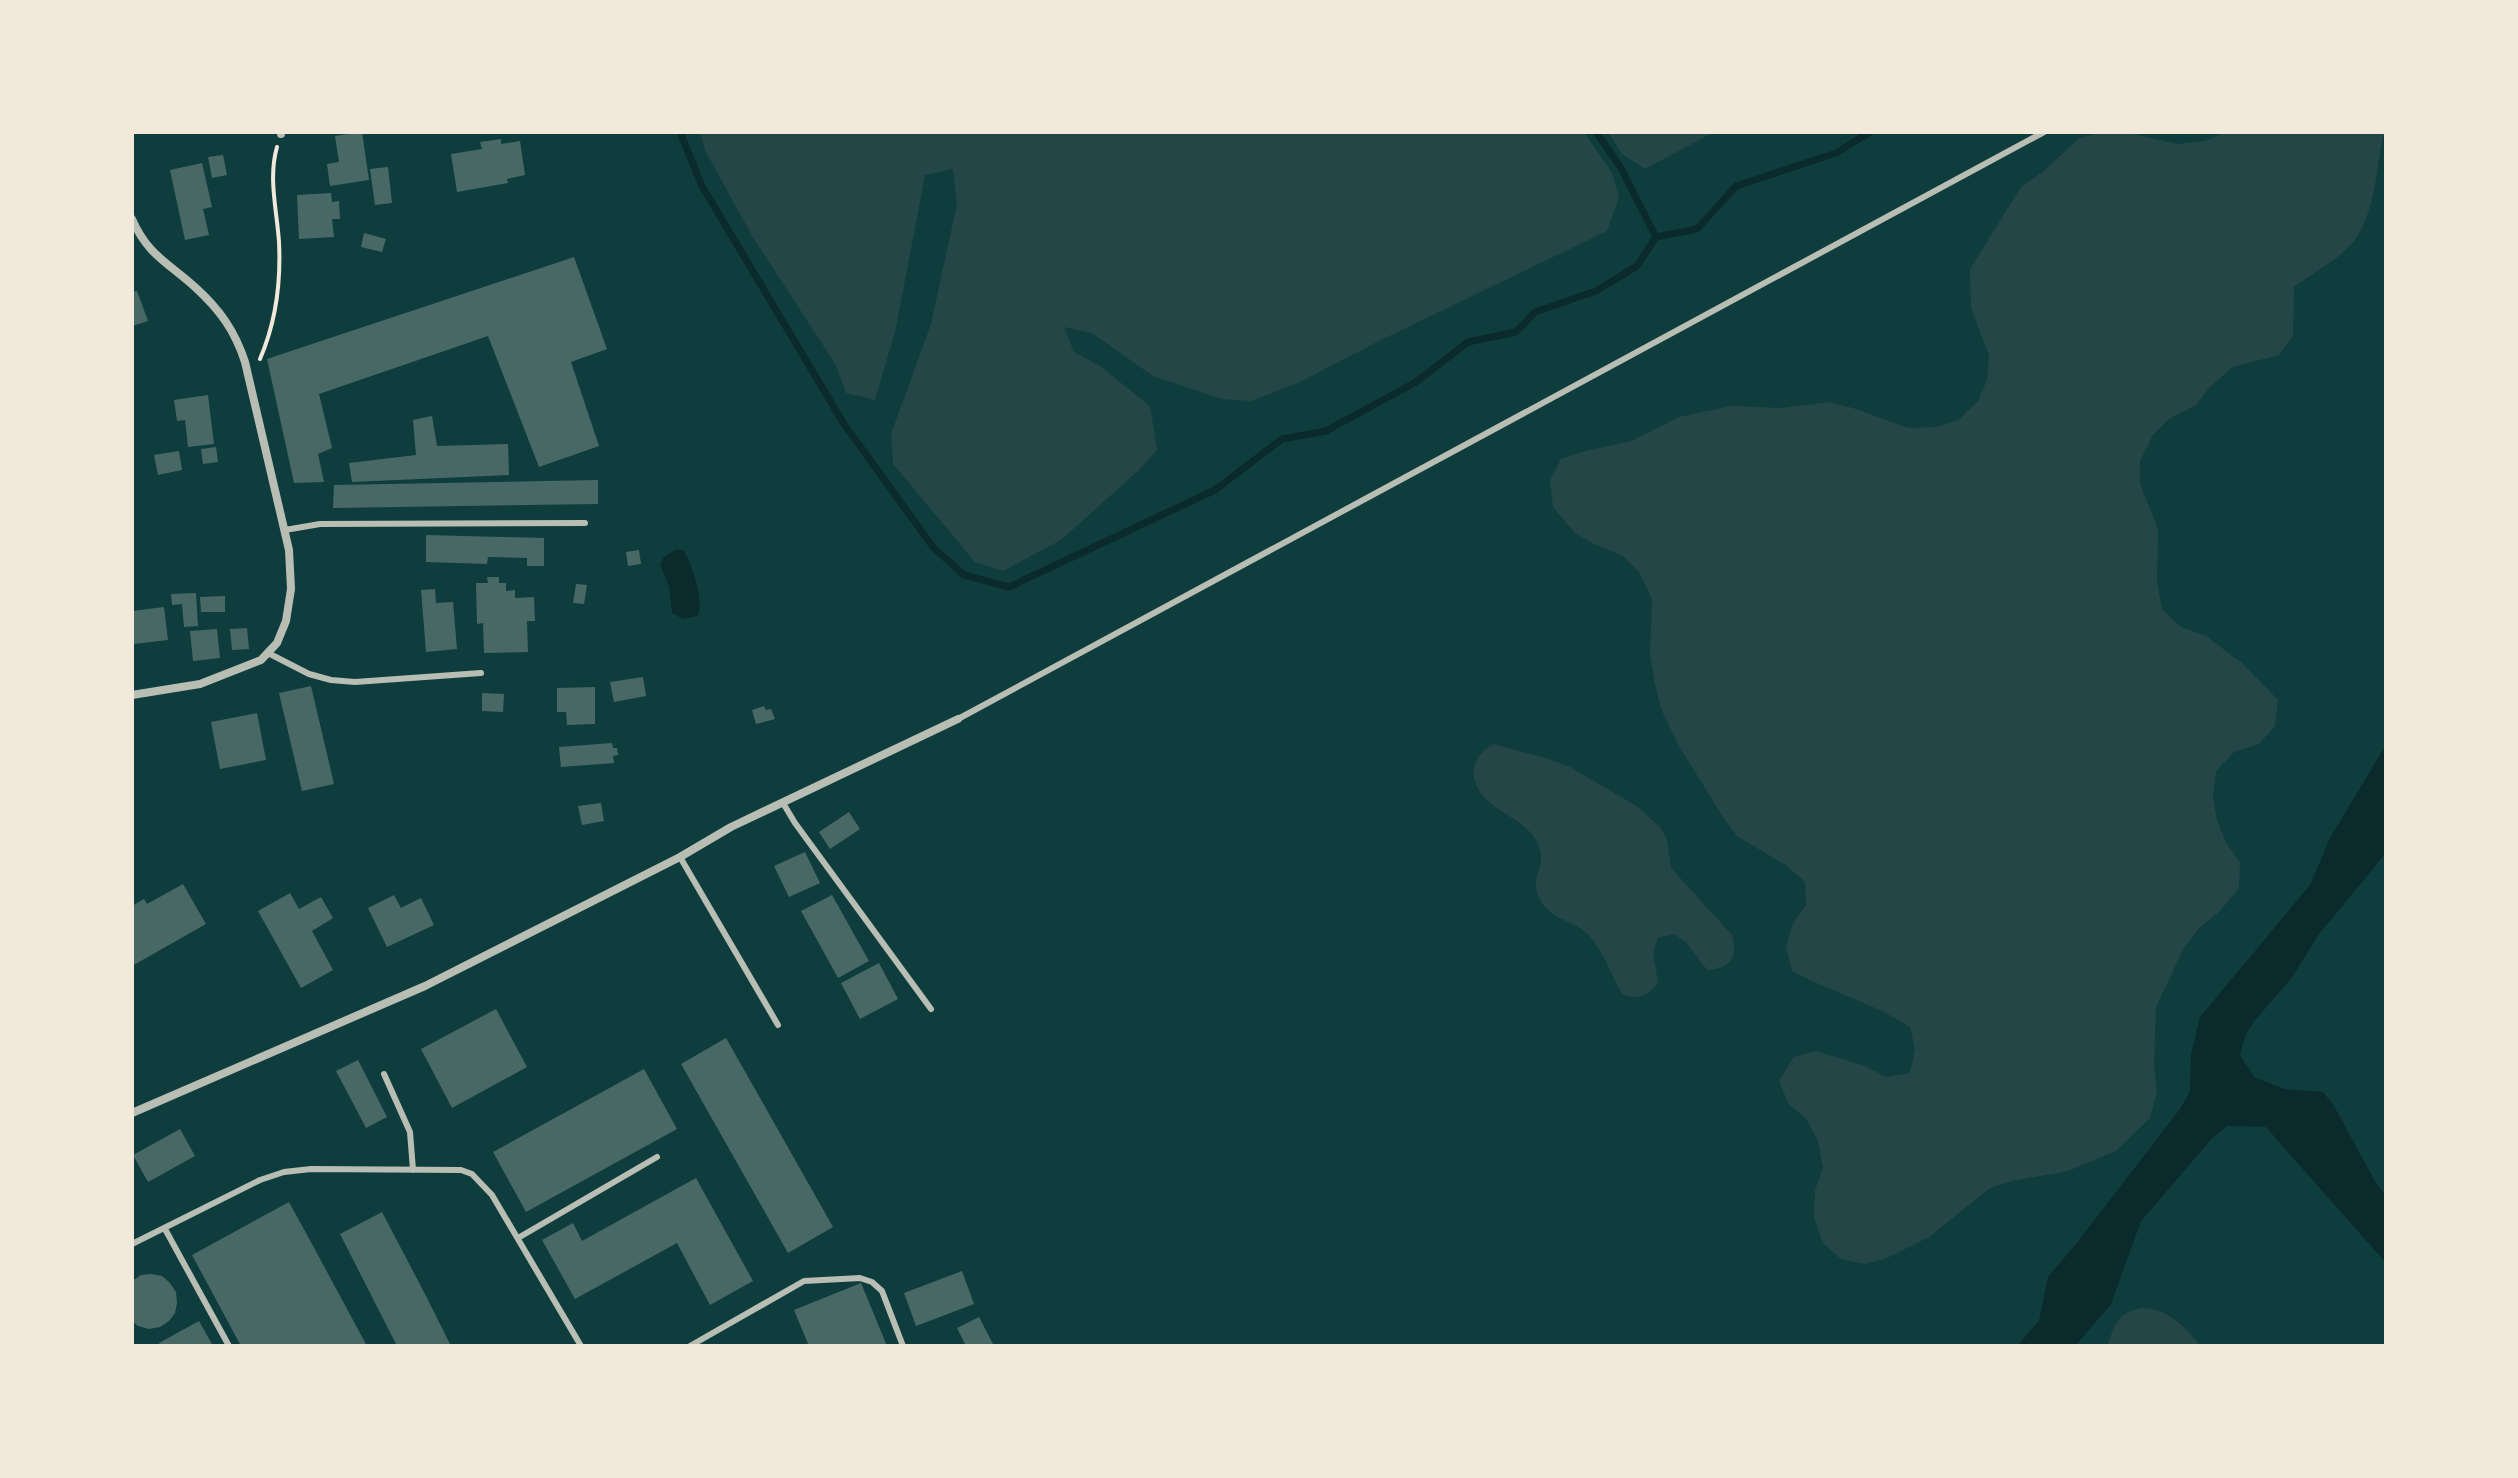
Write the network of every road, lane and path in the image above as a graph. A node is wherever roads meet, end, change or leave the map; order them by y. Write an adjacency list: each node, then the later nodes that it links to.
1 (2044, 132): 10 (lane)
2 (281, 133): 4 (path)
3 (132, 219): 4 (street)
4 (249, 381): 6 (street)
5 (585, 523): 6 (lane)
6 (285, 530): 7 (street)
7 (268, 653): 8 (lane); 9 (street)
8 (481, 673)
9 (132, 695)
10 (958, 719): 11 (street)
11 (783, 803): 12 (street); 13 (lane)
12 (680, 857): 14 (lane); 16 (street)
13 (931, 1009)
14 (778, 1025)
15 (384, 1074): 18 (lane)
16 (132, 1113)
17 (657, 1157): 20 (lane)
18 (413, 1170): 19 (lane); 20 (lane)
19 (165, 1229): 21 (lane); 22 (lane)
20 (518, 1238): 23 (lane)
21 (132, 1244)
22 (229, 1346)
23 (581, 1346)
24 (690, 1346): 25 (lane)
25 (903, 1346)

